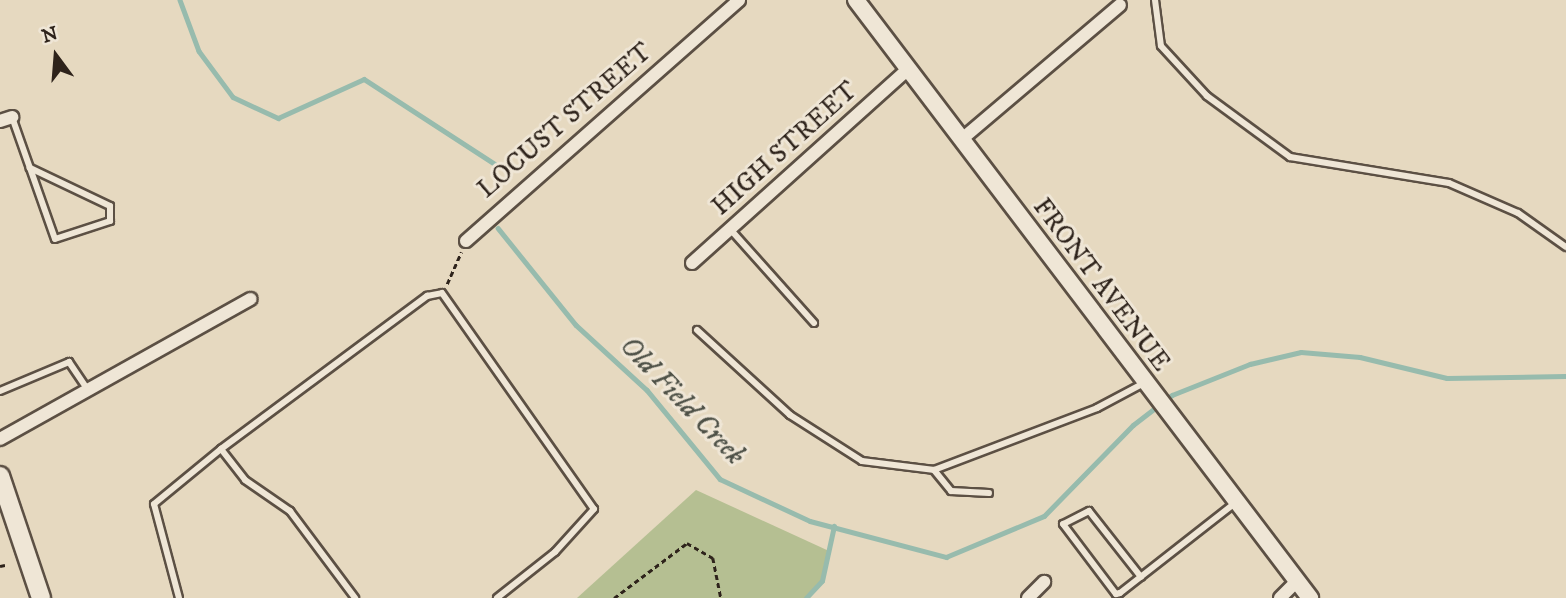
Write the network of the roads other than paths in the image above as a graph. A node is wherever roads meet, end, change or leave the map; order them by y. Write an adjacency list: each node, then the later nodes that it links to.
1 (739, 0): 10 (street, LOCUST STREET)
2 (856, 0): 5 (street, FRONT AVENUE)
3 (1156, 0): 11 (lane)
4 (1123, 3): 7 (street)
5 (908, 69): 7 (street, FRONT AVENUE); 9 (street, HIGH STREET)
6 (6, 119): 8 (lane)
7 (962, 139): 16 (street, FRONT AVENUE)
8 (30, 168): 8 (lane)
9 (730, 229): 12 (street, HIGH STREET); 14 (lane)
10 (466, 241)
11 (1566, 247)
12 (692, 263)
13 (251, 299): 17 (street)
14 (814, 323)
15 (696, 330): 21 (lane)
16 (1144, 383): 21 (lane); 24 (street, FRONT AVENUE)
17 (88, 390): 18 (lane); 19 (street)
18 (0, 391)
19 (0, 439)
20 (222, 449): 29 (lane); 30 (lane); 31 (lane)
21 (933, 470): 23 (lane)
22 (0, 476): 28 (main road)
23 (989, 493)
24 (1234, 504): 25 (lane); 27 (street, FRONT AVENUE)
25 (1141, 577): 25 (lane)
26 (1044, 582): 32 (street)
27 (1296, 582): 33 (street); 34 (street, FRONT AVENUE)
28 (41, 598)
29 (179, 598)
30 (355, 598)
31 (497, 598)
32 (1028, 598)
33 (1280, 598)
34 (1310, 598)

